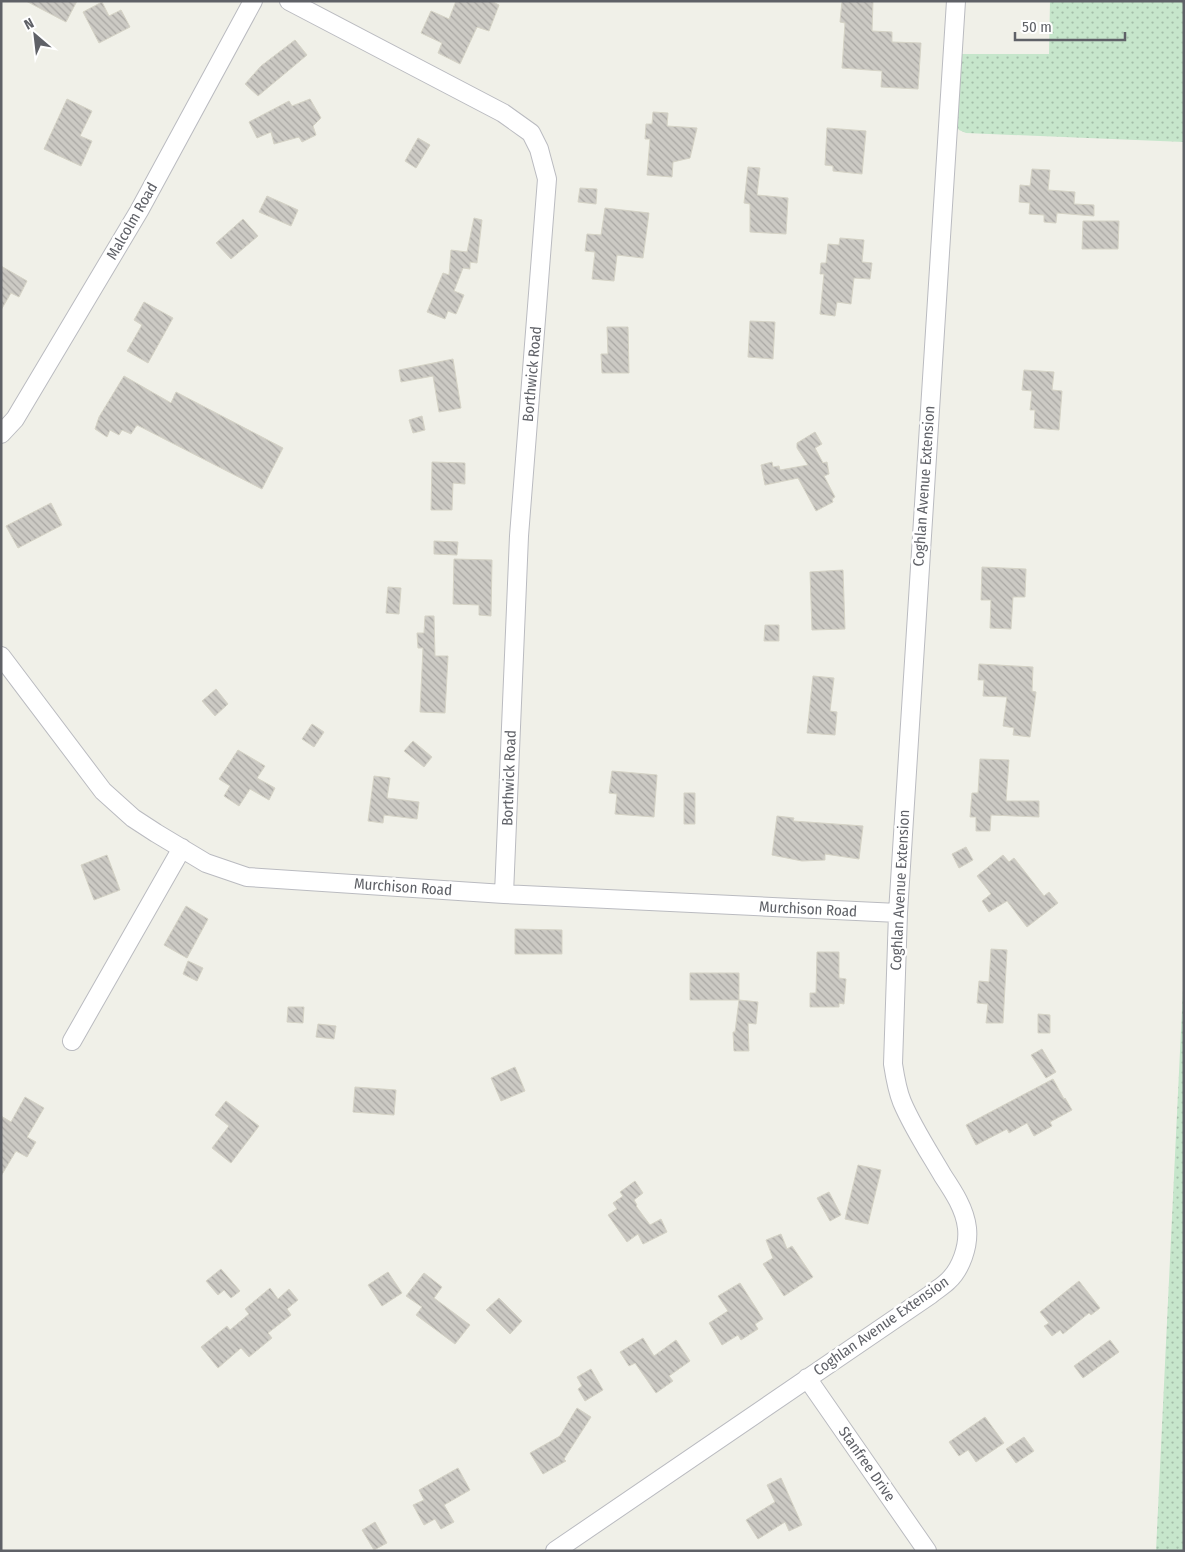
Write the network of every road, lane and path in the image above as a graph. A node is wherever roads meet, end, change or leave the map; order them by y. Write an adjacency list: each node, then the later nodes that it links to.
1 (253, 1): 4 (street, Malcolm Road)
2 (288, 1): 7 (street, Borthwick Road)
3 (956, 1): 8 (street, Coghlan Avenue Extension)
4 (1, 434)
5 (1, 656): 6 (street, Murchison Road)
6 (182, 848): 7 (street, Murchison Road); 9 (street)
7 (504, 894): 8 (street, Murchison Road)
8 (898, 913): 10 (street, Coghlan Avenue Extension)
9 (72, 1041)
10 (807, 1378): 11 (street, Coghlan Avenue Extension); 12 (street, Stanfree Drive)
11 (555, 1551)
12 (927, 1551)

